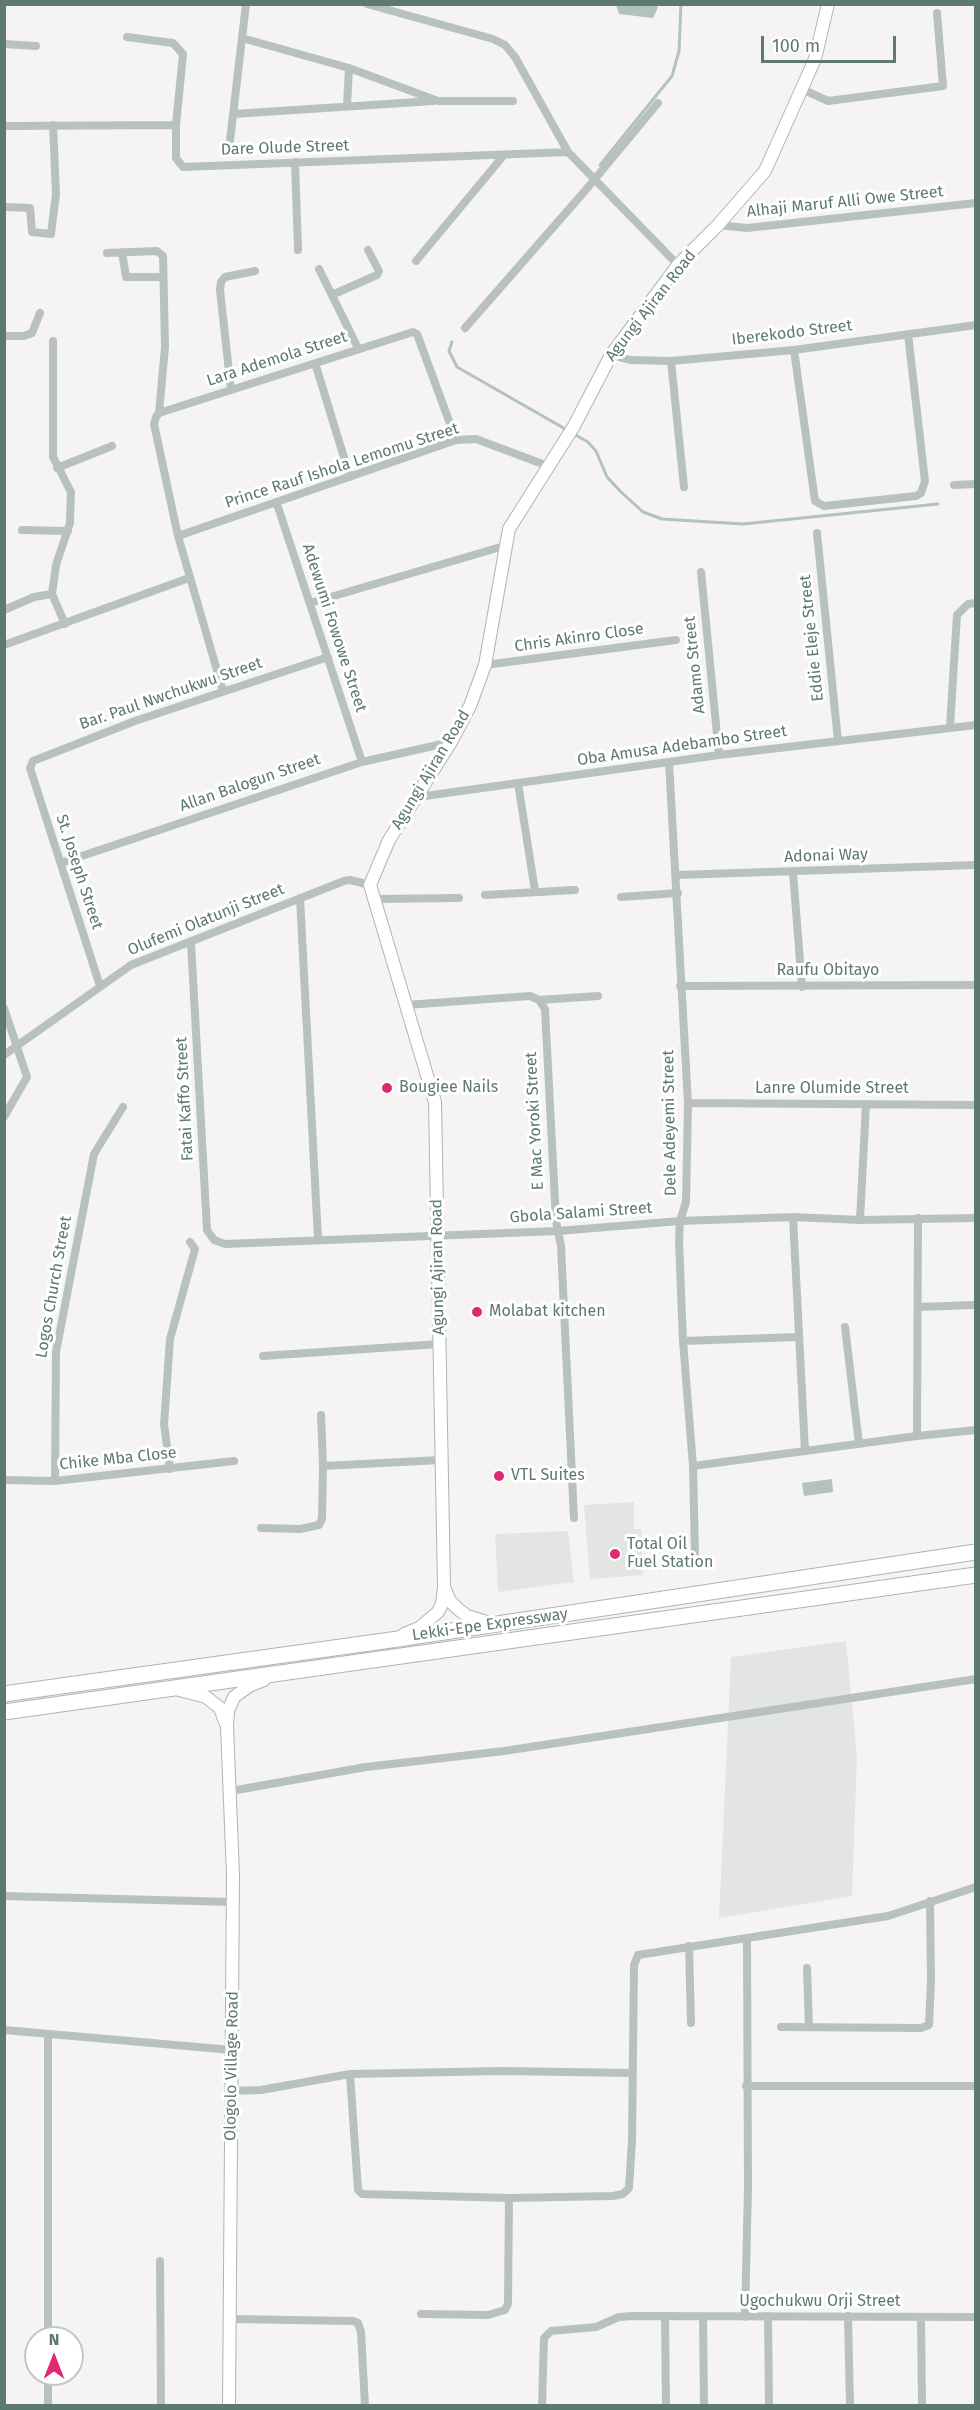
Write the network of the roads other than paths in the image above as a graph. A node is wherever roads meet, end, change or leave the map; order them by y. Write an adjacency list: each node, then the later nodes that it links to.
1 (246, 4): 6 (street)
2 (367, 4): 20 (street)
3 (828, 4): 10 (street, Agungi Ajiran Road)
4 (937, 13): 10 (street)
5 (127, 37): 17 (street, Dare Olude Street)
6 (242, 38): 9 (street); 15 (street)
7 (4, 44): 8 (street)
8 (36, 46)
9 (349, 69): 11 (street); 14 (street)
10 (802, 89): 26 (street, Agungi Ajiran Road)
11 (438, 100): 12 (street); 14 (street)
12 (513, 101)
13 (658, 103): 23 (street)
14 (348, 106): 15 (street)
15 (233, 114): 19 (street)
16 (53, 125): 17 (street); 18 (street); 25 (street)
17 (176, 125): 22 (street, Dare Olude Street)
18 (4, 126)
19 (229, 149)
20 (568, 152): 21 (street, Dare Olude Street); 23 (street)
21 (504, 155): 22 (street, Dare Olude Street); 31 (street)
22 (295, 162): 27 (street)
23 (595, 179): 32 (street); 39 (street)
24 (975, 203): 26 (street, Alhaji Maruf Alli Owe Street)
25 (4, 207)
26 (718, 225): 32 (street, Agungi Ajiran Road)
27 (298, 250)
28 (368, 250): 36 (street)
29 (122, 252): 30 (street); 35 (street); 35 (street)
30 (107, 253)
31 (416, 261)
32 (678, 266): 45 (street, Agungi Ajiran Road)
33 (319, 269): 36 (street)
34 (255, 270): 48 (street)
35 (163, 277): 49 (street)
36 (332, 295): 43 (street)
37 (40, 314): 41 (street)
38 (975, 325): 40 (street, Iberekodo Street)
39 (465, 328)
40 (908, 334): 44 (street, Iberekodo Street); 44 (street)
41 (4, 336)
42 (53, 341): 53 (street)
43 (358, 348): 47 (street, Lara Ademola Street); 50 (street, Lara Ademola Street)
44 (794, 350): 46 (street, Iberekodo Street)
45 (611, 355): 46 (street, Iberekodo Street); 52 (street, Agungi Ajiran Road)
46 (671, 361): 57 (street)
47 (315, 363): 48 (street, Lara Ademola Street); 54 (street)
48 (231, 390): 49 (street, Lara Ademola Street)
49 (159, 413): 62 (street)
50 (456, 440): 52 (street, Prince Rauf Ishola Lemomu Street); 54 (street, Prince Rauf Ishola Lemomu Street)
51 (112, 446): 53 (street)
52 (548, 466): 63 (street, Agungi Ajiran Road)
53 (57, 468): 60 (street)
54 (350, 477): 58 (street, Prince Rauf Ishola Lemomu Street)
55 (975, 484): 56 (street)
56 (954, 485)
57 (684, 487)
58 (277, 504): 62 (street, Prince Rauf Ishola Lemomu Street); 67 (street, Adewumi Fowowe Street)
59 (22, 530): 60 (street)
60 (68, 531): 66 (street)
61 (816, 533): 78 (street, Eddie Eleje Street)
62 (178, 536): 65 (street)
63 (504, 546): 67 (street); 74 (street, Agungi Ajiran Road)
64 (701, 572): 80 (street, Adamo Street)
65 (189, 578): 70 (street); 75 (street)
66 (52, 594): 69 (street); 70 (street)
67 (310, 603): 73 (street, Adewumi Fowowe Street)
68 (975, 603): 77 (street)
69 (4, 610)
70 (65, 624): 72 (street)
71 (676, 640): 74 (street, Chris Akinro Close)
72 (4, 645)
73 (328, 657): 75 (street, Bar. Paul Nwchukwu Street); 81 (street, Adewumi Fowowe Street)
74 (485, 665): 79 (street, Agungi Ajiran Road)
75 (223, 691): 83 (street, Bar. Paul Nwchukwu Street)
76 (975, 725): 77 (street, Oba Amusa Adebambo Street)
77 (950, 728): 78 (street, Oba Amusa Adebambo Street)
78 (838, 741): 80 (street, Oba Amusa Adebambo Street)
79 (452, 742): 81 (street, Allan Balogun Street); 85 (street, Agungi Ajiran Road)
80 (719, 755): 82 (street, Oba Amusa Adebambo Street)
81 (362, 762): 86 (street, Allan Balogun Street)
82 (669, 762): 84 (street, Oba Amusa Adebambo Street); 89 (street, Dele Adeyemi Street)
83 (30, 768): 86 (street, St. Joseph Street)
84 (518, 783): 85 (street, Oba Amusa Adebambo Street); 92 (street)
85 (418, 797): 90 (street, Agungi Ajiran Road)
86 (61, 862): 101 (street, St. Joseph Street)
87 (975, 865): 88 (street, Adonai Way)
88 (793, 872): 89 (street, Adonai Way); 103 (street)
89 (677, 875): 93 (street, Dele Adeyemi Street)
90 (370, 885): 96 (street, Olufemi Olatunji Street); 98 (street, Agungi Ajiran Road)
91 (575, 890): 92 (street)
92 (535, 891): 94 (street)
93 (678, 893): 95 (street); 102 (street, Dele Adeyemi Street)
94 (485, 895)
95 (621, 897)
96 (300, 898): 99 (street, Olufemi Olatunji Street); 122 (street)
97 (459, 898): 98 (street)
98 (374, 899): 106 (street, Agungi Ajiran Road)
99 (191, 943): 101 (street, Olufemi Olatunji Street); 124 (street, Fatai Kaffo Street)
100 (975, 985): 103 (street, Raufu Obitayo)
101 (100, 986): 108 (street, Olufemi Olatunji Street)
102 (680, 986): 103 (street, Raufu Obitayo); 110 (street, Dele Adeyemi Street)
103 (802, 987)
104 (598, 996): 105 (street)
105 (539, 1000): 106 (street); 120 (street, E Mac Yoroki Street)
106 (406, 1005): 121 (street, Agungi Ajiran Road)
107 (4, 1008): 108 (street)
108 (17, 1048): 109 (street, Olufemi Olatunji Street); 114 (street)
109 (4, 1056)
110 (688, 1103): 111 (street, Lanre Olumide Street); 119 (street, Dele Adeyemi Street)
111 (866, 1104): 112 (street, Lanre Olumide Street); 118 (street)
112 (975, 1105)
113 (123, 1107): 143 (street, Logos Church Street)
114 (4, 1117)
115 (793, 1217): 118 (street, Gbola Salami Street); 119 (street, Gbola Salami Street); 128 (street)
116 (918, 1218): 117 (street, Gbola Salami Street); 118 (street, Gbola Salami Street); 126 (street)
117 (975, 1218)
118 (860, 1220)
119 (680, 1221): 120 (street, Gbola Salami Street); 129 (street, Dele Adeyemi Street)
120 (558, 1231): 121 (street, Gbola Salami Street); 144 (street, E Mac Yoroki Street)
121 (436, 1237): 122 (street, Gbola Salami Street); 130 (street, Agungi Ajiran Road)
122 (318, 1239): 124 (street, Gbola Salami Street)
123 (190, 1242): 141 (street)
124 (225, 1244)
125 (975, 1305): 126 (street)
126 (918, 1307): 134 (street)
127 (845, 1327): 135 (street)
128 (798, 1337): 129 (street); 136 (street)
129 (683, 1341): 139 (street, Dele Adeyemi Street)
130 (439, 1344): 131 (street); 137 (street, Agungi Ajiran Road)
131 (263, 1356)
132 (321, 1415): 140 (street)
133 (975, 1430): 134 (street)
134 (917, 1436): 135 (street)
135 (859, 1444): 136 (street)
136 (805, 1451): 139 (street)
137 (440, 1460): 140 (street); 149 (street, Agungi Ajiran Road)
138 (234, 1461): 141 (street, Chike Mba Close)
139 (693, 1466): 147 (street, Dele Adeyemi Street)
140 (324, 1467): 145 (street)
141 (170, 1469): 143 (street, Chike Mba Close)
142 (4, 1480): 143 (street, Chike Mba Close)
143 (55, 1481)
144 (574, 1518)
145 (261, 1528)
146 (975, 1552): 150 (highway, Lekki-Epe Expressway)
147 (694, 1555)
148 (975, 1575): 152 (highway, Lekki-Epe Expressway)
149 (444, 1587): 150 (street); 151 (street)
150 (490, 1623): 151 (highway, Lekki-Epe Expressway)
151 (392, 1640): 155 (highway, Lekki-Epe Expressway)
152 (288, 1671): 154 (highway, Lekki-Epe Expressway); 157 (street)
153 (975, 1679): 158 (street)
154 (160, 1689): 156 (highway, Lekki-Epe Expressway); 157 (street)
155 (4, 1694)
156 (4, 1712)
157 (227, 1726): 158 (street, Ologolo Village Road)
158 (231, 1791): 162 (street, Ologolo Village Road)
159 (975, 1887): 161 (street)
160 (4, 1896): 162 (street)
161 (930, 1901): 163 (street); 168 (street)
162 (233, 1902): 171 (street, Ologolo Village Road)
163 (747, 1938): 164 (street); 174 (street)
164 (689, 1946): 166 (street); 172 (street)
165 (807, 1968): 168 (street)
166 (691, 2023)
167 (781, 2027): 168 (street)
168 (809, 2027)
169 (4, 2031): 170 (street)
170 (48, 2036): 171 (street); 188 (street)
171 (232, 2050): 176 (street, Ologolo Village Road)
172 (632, 2073): 173 (street); 177 (street)
173 (350, 2074): 176 (street); 177 (street)
174 (746, 2086): 175 (street); 184 (street)
175 (975, 2086)
176 (231, 2091): 187 (street, Ologolo Village Road)
177 (509, 2198): 179 (street)
178 (160, 2261): 191 (street)
179 (421, 2314)
180 (768, 2316): 181 (street, Ugochukwu Orji Street); 184 (street, Ugochukwu Orji Street); 197 (street)
181 (848, 2316): 185 (street, Ugochukwu Orji Street); 198 (street)
182 (665, 2317): 183 (street, Ugochukwu Orji Street); 194 (street, Ugochukwu Orji Street); 195 (street)
183 (703, 2317): 184 (street, Ugochukwu Orji Street); 196 (street)
184 (745, 2317)
185 (921, 2317): 186 (street, Ugochukwu Orji Street); 199 (street)
186 (975, 2317)
187 (229, 2319): 192 (street, Ologolo Village Road); 193 (street)
188 (48, 2326)
189 (48, 2386): 190 (street)
190 (48, 2406)
191 (161, 2406)
192 (229, 2406)
193 (365, 2406)
194 (542, 2406)
195 (666, 2406)
196 (704, 2406)
197 (769, 2406)
198 (850, 2406)
199 (922, 2406)

